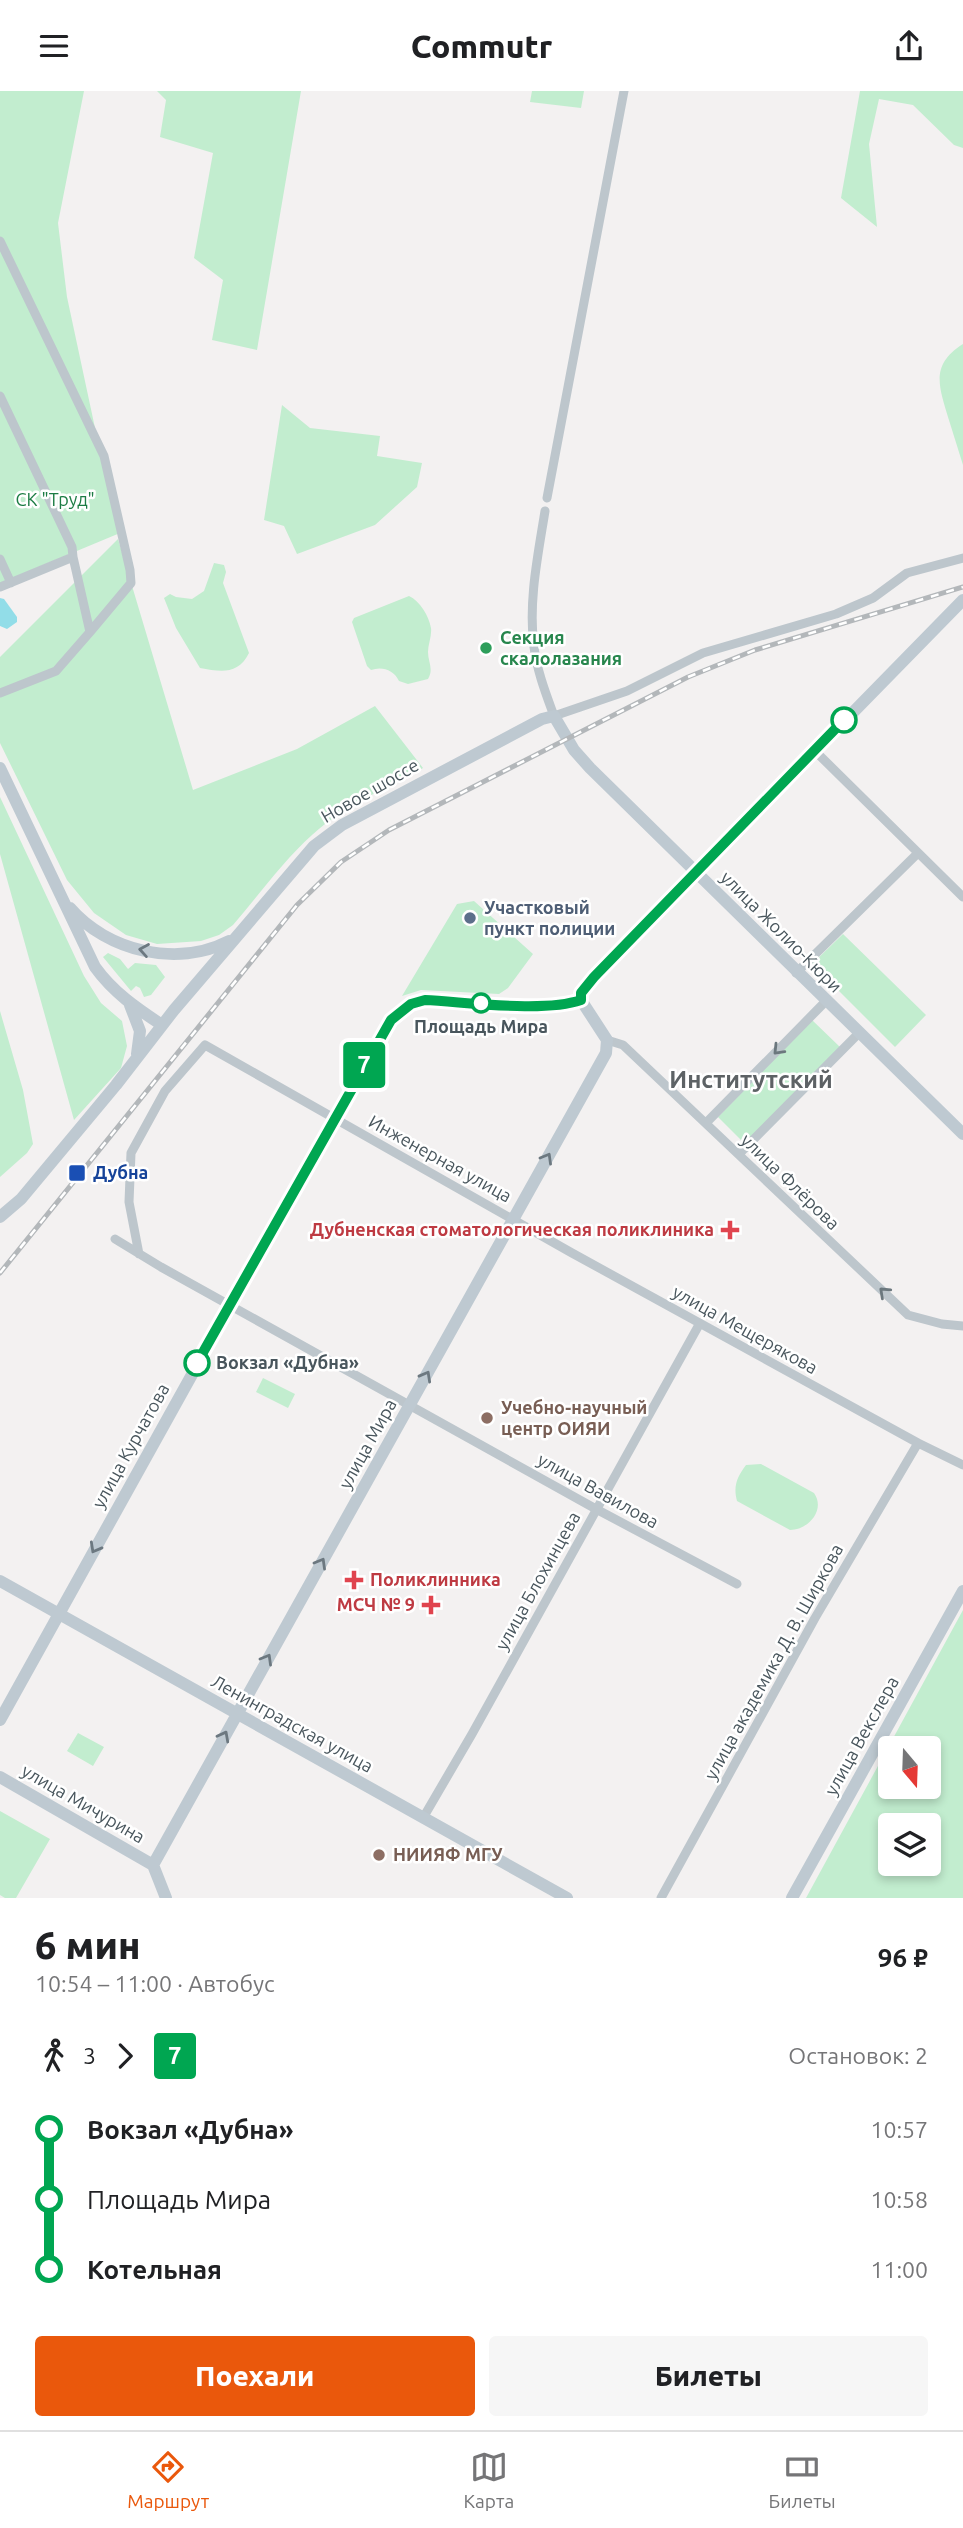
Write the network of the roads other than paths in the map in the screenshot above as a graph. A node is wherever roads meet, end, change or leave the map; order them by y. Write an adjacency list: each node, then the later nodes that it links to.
1 (624, 91): 4 (street)
2 (0, 241): 12 (street)
3 (0, 395): 6 (street)
4 (547, 498)
5 (545, 511): 14 (street, улица Жолио-Кюри)
6 (73, 558): 9 (street); 12 (street)
7 (963, 558): 14 (street)
8 (0, 559): 9 (street)
9 (11, 583): 10 (street)
10 (0, 587)
11 (963, 600): 15 (main road)
12 (90, 632): 13 (street)
13 (0, 693)
14 (554, 716): 18 (main road, улица Жолио-Кюри); 22 (main road, Новое шоссе)
15 (814, 750): 17 (street); 18 (main road)
16 (0, 768): 19 (main road, Новое шоссе)
17 (918, 853): 20 (street); 26 (street)
18 (696, 873): 26 (main road, улица Жолио-Кюри); 27 (main road)
19 (58, 891): 21 (main road, Новое шоссе); 23 (main road, Новое шоссе)
20 (963, 897)
21 (101, 935): 23 (main road); 24 (main road, Новое шоссе, one-way to 21)
22 (235, 937): 24 (main road, Новое шоссе); 25 (main road, Новое шоссе)
23 (84, 949): 29 (main road, Новое шоссе)
24 (191, 952): 25 (main road)
25 (209, 968): 30 (main road, Новое шоссе)
26 (796, 973): 28 (main road, улица Жолио-Кюри)
27 (581, 1000): 32 (main road); 34 (main road, улица Курчатова)
28 (825, 1002): 31 (main road, улица Жолио-Кюри); 35 (street, one-way to 35)
29 (129, 1004): 30 (main road, Новое шоссе); 33 (main road, Новое шоссе)
30 (162, 1025): 33 (main road)
31 (859, 1033): 36 (main road, улица Жолио-Кюри); 37 (street)
32 (607, 1039): 35 (street, улица Флёрова); 39 (main road, улица Мира, one-way to 32)
33 (136, 1060): 38 (main road)
34 (334, 1119): 39 (street, Инженерная улица); 41 (street, Инженерная улица); 42 (main road, улица Курчатова)
35 (706, 1123): 37 (street, улица Флёрова)
36 (963, 1134)
37 (739, 1154): 44 (street, улица Флёрова, one-way to 37)
38 (0, 1217)
39 (513, 1218): 43 (street, улица Мещерякова); 45 (main road, улица Мира, one-way to 39)
40 (115, 1239): 41 (street, улица Вавилова)
41 (139, 1254): 42 (street, улица Вавилова)
42 (230, 1305): 45 (street, улица Вавилова); 52 (main road, улица Курчатова, one-way to 52)
43 (700, 1323): 46 (street, улица Мещерякова); 48 (street, улица Блохинцева)
44 (963, 1327)
45 (410, 1405): 48 (street, улица Вавилова); 53 (main road, улица Мира, one-way to 45)
46 (918, 1443): 47 (street, улица Мещерякова); 60 (street, улица академика Д. В. Ширкова)
47 (963, 1465)
48 (596, 1509): 50 (street, улица Вавилова); 56 (street, улица Блохинцева)
49 (0, 1581): 52 (main road, Ленинградская улица)
50 (737, 1584)
51 (963, 1591): 61 (main road, улица Векслера)
52 (59, 1613): 53 (main road, Ленинградская улица); 54 (main road, улица Курчатова)
53 (237, 1713): 56 (main road, Ленинградская улица); 57 (main road, улица Мира, one-way to 53)
54 (0, 1720)
55 (0, 1777): 57 (main road, улица Мичурина)
56 (423, 1818): 59 (main road, Ленинградская улица)
57 (153, 1865): 58 (main road, улица Мичурина)
58 (166, 1898)
59 (567, 1898)
60 (661, 1898)
61 (792, 1898)

